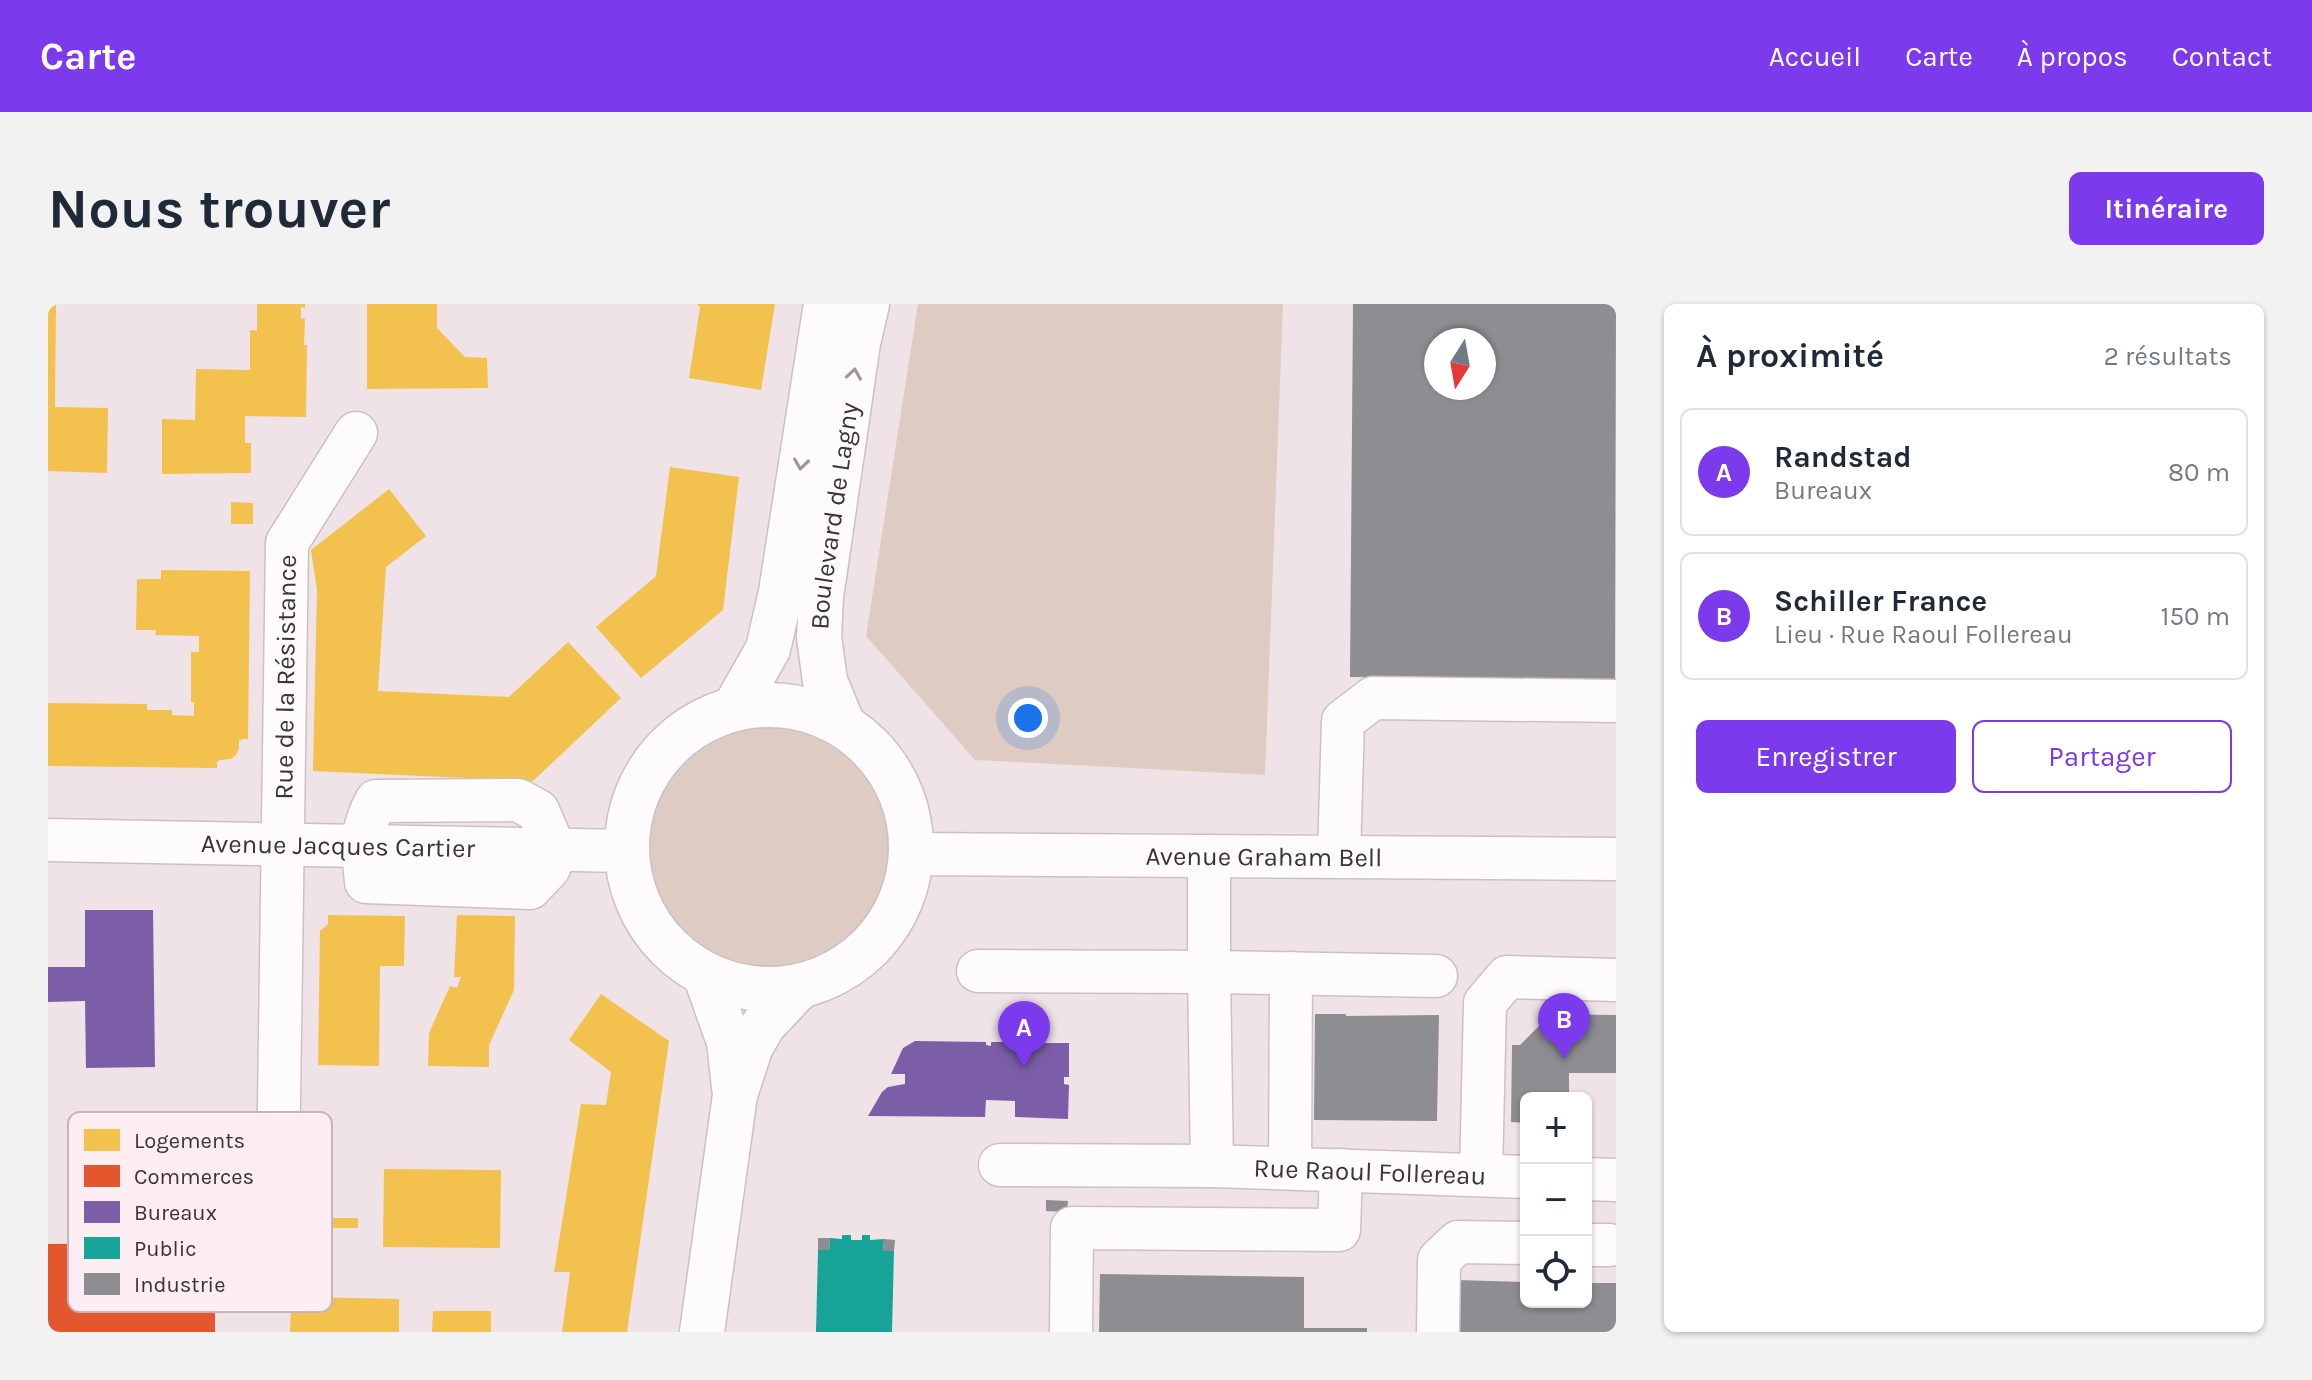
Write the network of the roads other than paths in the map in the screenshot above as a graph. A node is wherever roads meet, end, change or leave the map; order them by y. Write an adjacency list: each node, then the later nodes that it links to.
1 (826, 304): 5 (main road, Boulevard de Lagny, one-way to 5)
2 (867, 304): 6 (main road, Boulevard de Lagny, one-way to 2)
3 (356, 433): 8 (street, Rue de la Résistance)
4 (1616, 701): 12 (street)
5 (734, 709): 6 (main road); 9 (main road)
6 (843, 725): 10 (main road)
7 (48, 840): 8 (street, Avenue Jacques Cartier)
8 (281, 845): 9 (street, Avenue Jacques Cartier); 22 (street, Rue de la Résistance)
9 (626, 851): 17 (main road)
10 (912, 854): 11 (street, Avenue Graham Bell); 20 (main road)
11 (1209, 856): 12 (street, Avenue Graham Bell); 15 (street)
12 (1339, 856): 13 (street, Avenue Graham Bell)
13 (1616, 859)
14 (978, 971): 15 (street)
15 (1209, 972): 16 (street); 24 (street)
16 (1291, 973): 18 (street); 25 (street)
17 (705, 974): 20 (main road); 21 (main road)
18 (1436, 976)
19 (1616, 980): 27 (street)
20 (799, 987): 21 (main road)
21 (735, 1095): 33 (main road)
22 (279, 1112)
23 (1000, 1165): 24 (street, Rue Raoul Follereau)
24 (1212, 1166): 25 (street, Rue Raoul Follereau)
25 (1290, 1168): 26 (street, Rue Raoul Follereau)
26 (1341, 1170): 27 (street, Rue Raoul Follereau); 34 (street)
27 (1470, 1175): 28 (street, Rue Raoul Follereau); 31 (street)
28 (1520, 1177)
29 (1592, 1179): 30 (street)
30 (1616, 1180)
31 (1458, 1242): 32 (street); 35 (street)
32 (1520, 1243)
33 (702, 1332)
34 (1071, 1332)
35 (1438, 1332)

